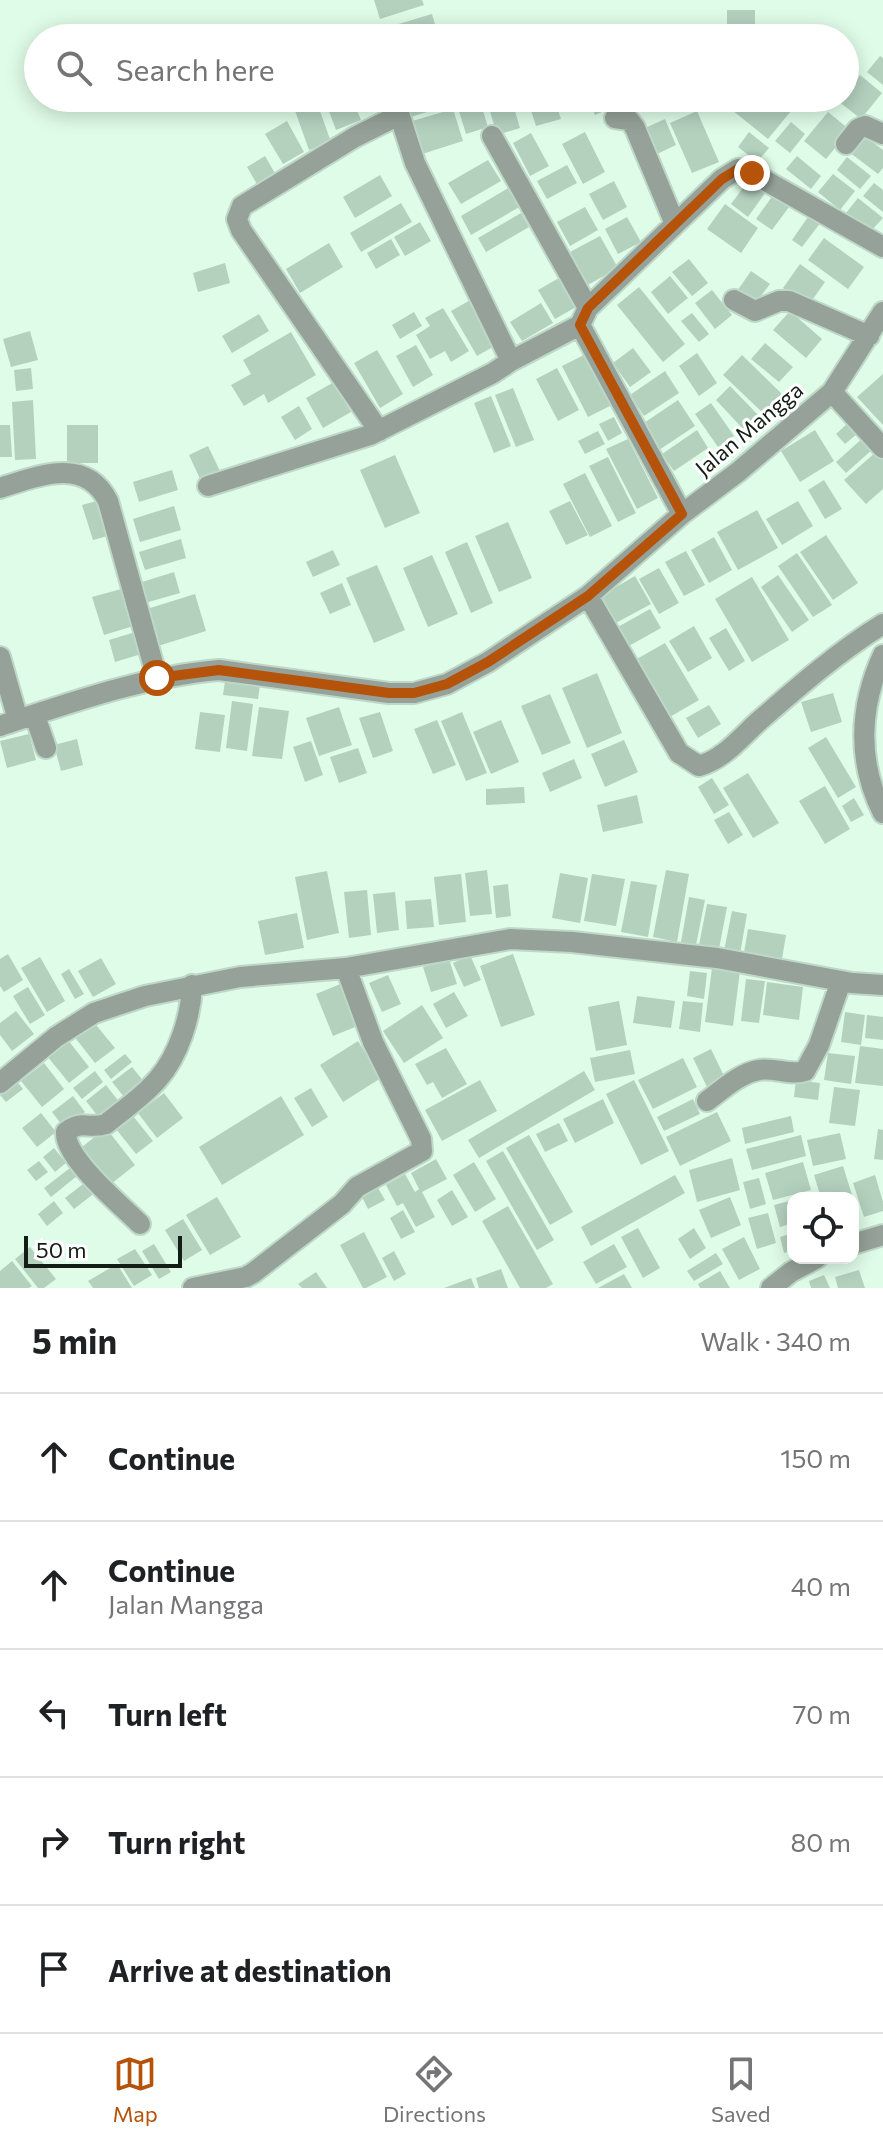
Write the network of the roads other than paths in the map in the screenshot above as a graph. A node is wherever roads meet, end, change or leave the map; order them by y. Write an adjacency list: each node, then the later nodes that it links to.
1 (389, 112): 15 (street)
2 (399, 112): 13 (street)
3 (615, 118): 7 (street)
4 (883, 134): 6 (street)
5 (492, 136): 11 (street)
6 (846, 144)
7 (675, 224): 8 (street); 11 (street)
8 (883, 247)
9 (734, 300): 12 (street)
10 (883, 312): 12 (street, Jalan Mangga)
11 (584, 316): 13 (street); 19 (street)
12 (869, 336): 14 (street, Jalan Mangga)
13 (511, 361): 15 (street)
14 (832, 392): 16 (street); 19 (street, Jalan Mangga)
15 (379, 431): 17 (street)
16 (883, 448)
17 (208, 486)
18 (0, 488): 24 (street)
19 (682, 514): 20 (street, Jalan Mangga)
20 (588, 596): 21 (street); 24 (street, Jalan Mangga)
21 (883, 624)
22 (883, 655): 27 (street)
23 (0, 657): 25 (street)
24 (157, 678): 25 (street, Jalan Mangga)
25 (18, 720): 26 (street)
26 (46, 748)
27 (883, 813)
28 (346, 968): 29 (street); 30 (street); 38 (street)
29 (841, 981): 31 (street); 33 (street)
30 (192, 985): 32 (street); 34 (street)
31 (883, 985)
32 (0, 1083)
33 (707, 1101)
34 (140, 1224)
35 (883, 1235): 36 (street)
36 (859, 1242)
37 (806, 1264): 39 (street)
38 (193, 1288)
39 (771, 1288)

